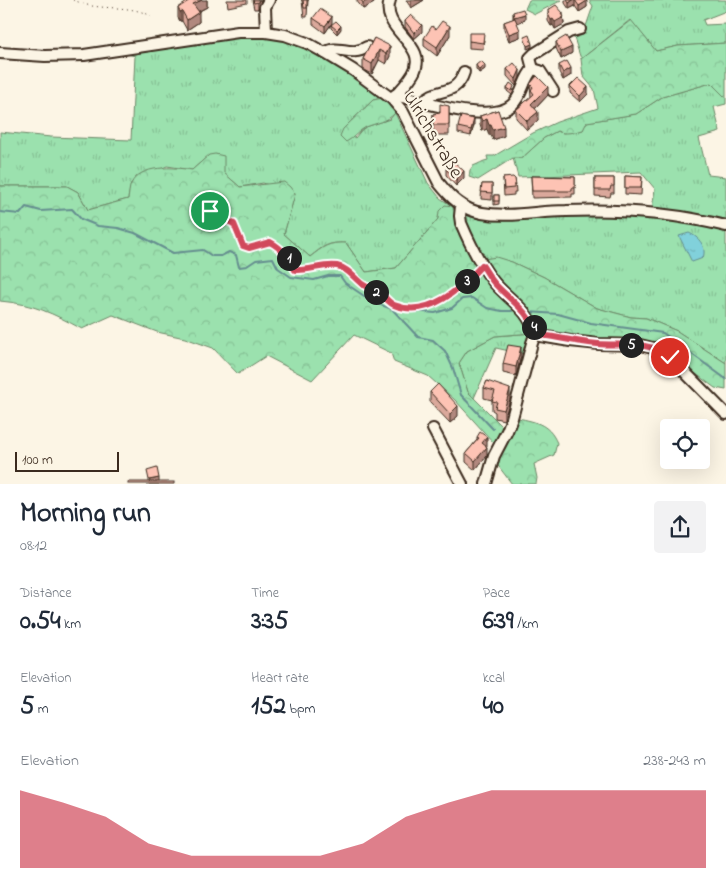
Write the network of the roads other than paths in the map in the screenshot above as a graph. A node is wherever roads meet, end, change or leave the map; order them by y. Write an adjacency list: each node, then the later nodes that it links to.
1 (269, 0): 4 (street)
2 (386, 2): 11 (street)
3 (580, 29): 8 (street)
4 (266, 32): 6 (street, Ulrichstraße); 7 (street, Ulrichstraße)
5 (367, 47): 7 (street)
6 (0, 53)
7 (324, 53): 11 (street, Ulrichstraße)
8 (533, 68): 10 (street); 12 (street)
9 (464, 72): 12 (street)
10 (553, 91)
11 (394, 97): 12 (street); 13 (street, Ulrichstraße)
12 (423, 102)
13 (461, 206): 14 (street, Ulrichstraße); 15 (street)
14 (726, 226)
15 (535, 334): 16 (street); 19 (street)
16 (726, 414)
17 (433, 428): 18 (street)
18 (462, 484)
19 (486, 484)

